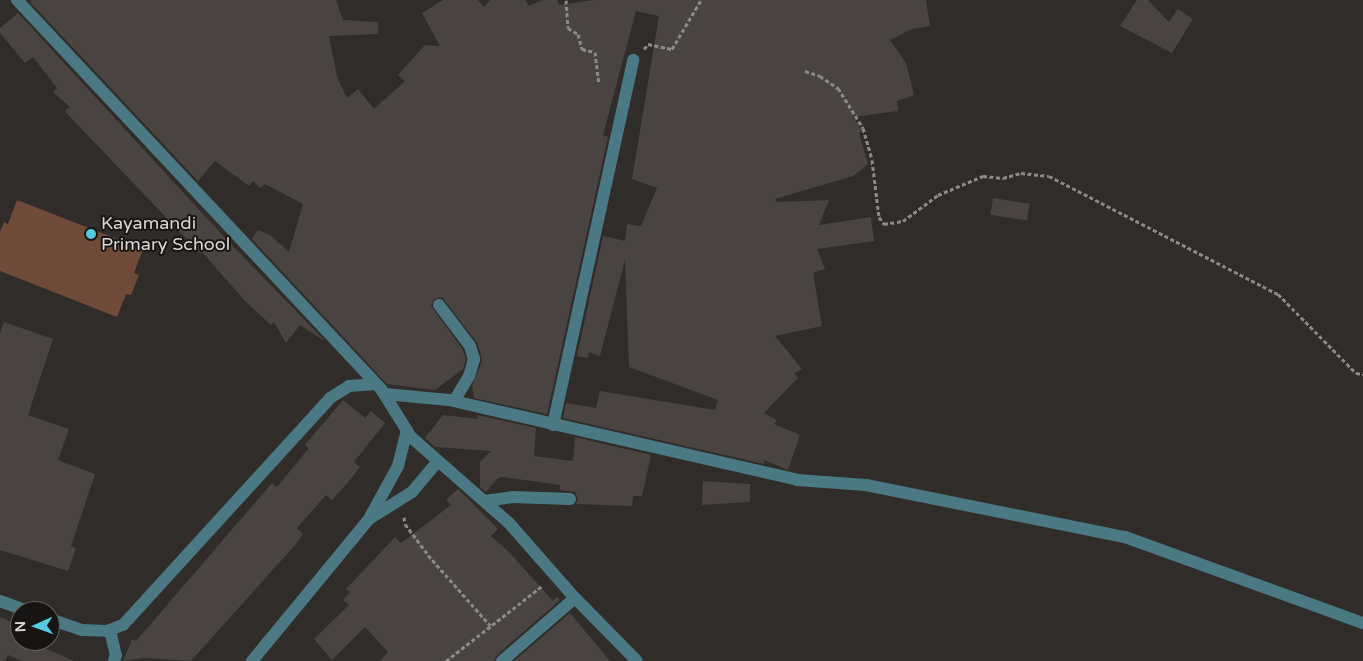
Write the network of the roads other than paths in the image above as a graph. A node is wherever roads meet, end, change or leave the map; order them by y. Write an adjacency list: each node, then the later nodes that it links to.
1 (17, 0): 4 (street)
2 (633, 60): 6 (street)
3 (439, 305): 5 (street)
4 (381, 389): 5 (street); 7 (street); 15 (street)
5 (454, 401): 6 (street)
6 (553, 425): 14 (street)
7 (407, 432): 8 (street); 11 (street)
8 (438, 461): 10 (street); 11 (street)
9 (570, 499): 10 (street)
10 (485, 500): 12 (street)
11 (369, 519): 17 (street)
12 (574, 598): 18 (street); 19 (street)
13 (60, 622): 15 (street)
14 (1363, 623)
15 (110, 630): 16 (street)
16 (114, 661)
17 (252, 661)
18 (502, 661)
19 (637, 661)

